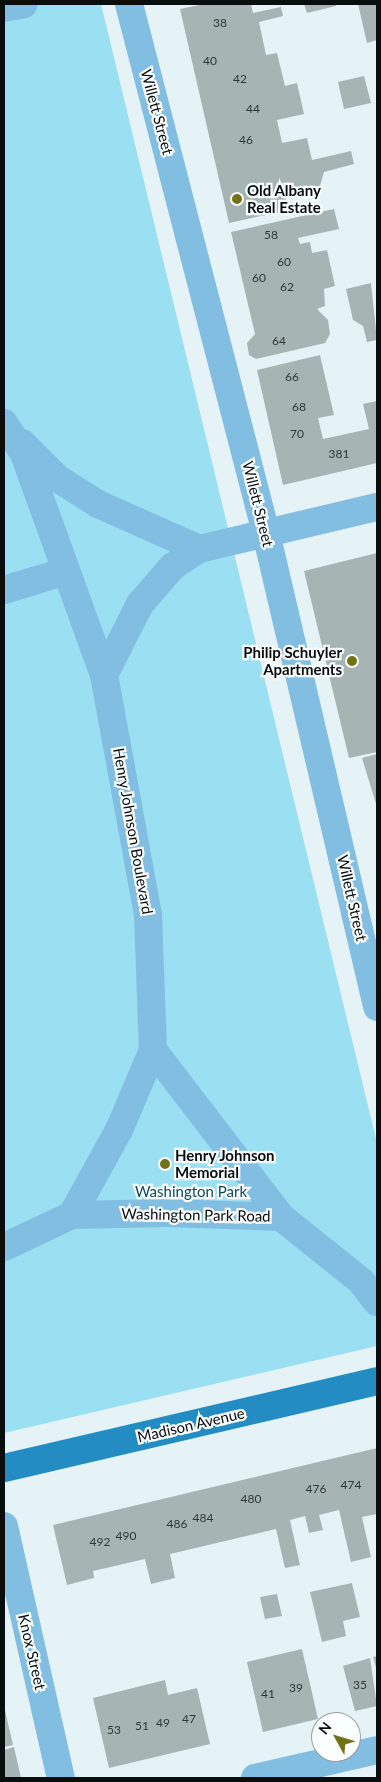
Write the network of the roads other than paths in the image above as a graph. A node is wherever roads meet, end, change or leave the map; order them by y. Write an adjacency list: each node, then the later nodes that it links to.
1 (24, 4): 3 (street)
2 (129, 4): 6 (street, Willett Street)
3 (4, 8)
4 (4, 424): 7 (street); 8 (street, Henry Johnson Boulevard)
5 (377, 507): 6 (street)
6 (266, 533): 7 (street); 11 (street, Willett Street)
7 (199, 549): 10 (street)
8 (63, 572): 9 (street); 10 (street, Henry Johnson Boulevard)
9 (4, 590)
10 (104, 675): 12 (street, Henry Johnson Boulevard)
11 (377, 1007)
12 (153, 1050): 13 (street); 14 (street)
13 (72, 1216): 14 (street, Washington Park Road); 15 (street, Washington Park Road)
14 (281, 1217): 16 (street, Washington Park Road)
15 (4, 1247)
16 (377, 1302)
17 (377, 1381): 18 (main road, Madison Avenue)
18 (4, 1468)
19 (4, 1526): 21 (street, Knox Street)
20 (377, 1750): 22 (street)
21 (61, 1778)
22 (255, 1778)

